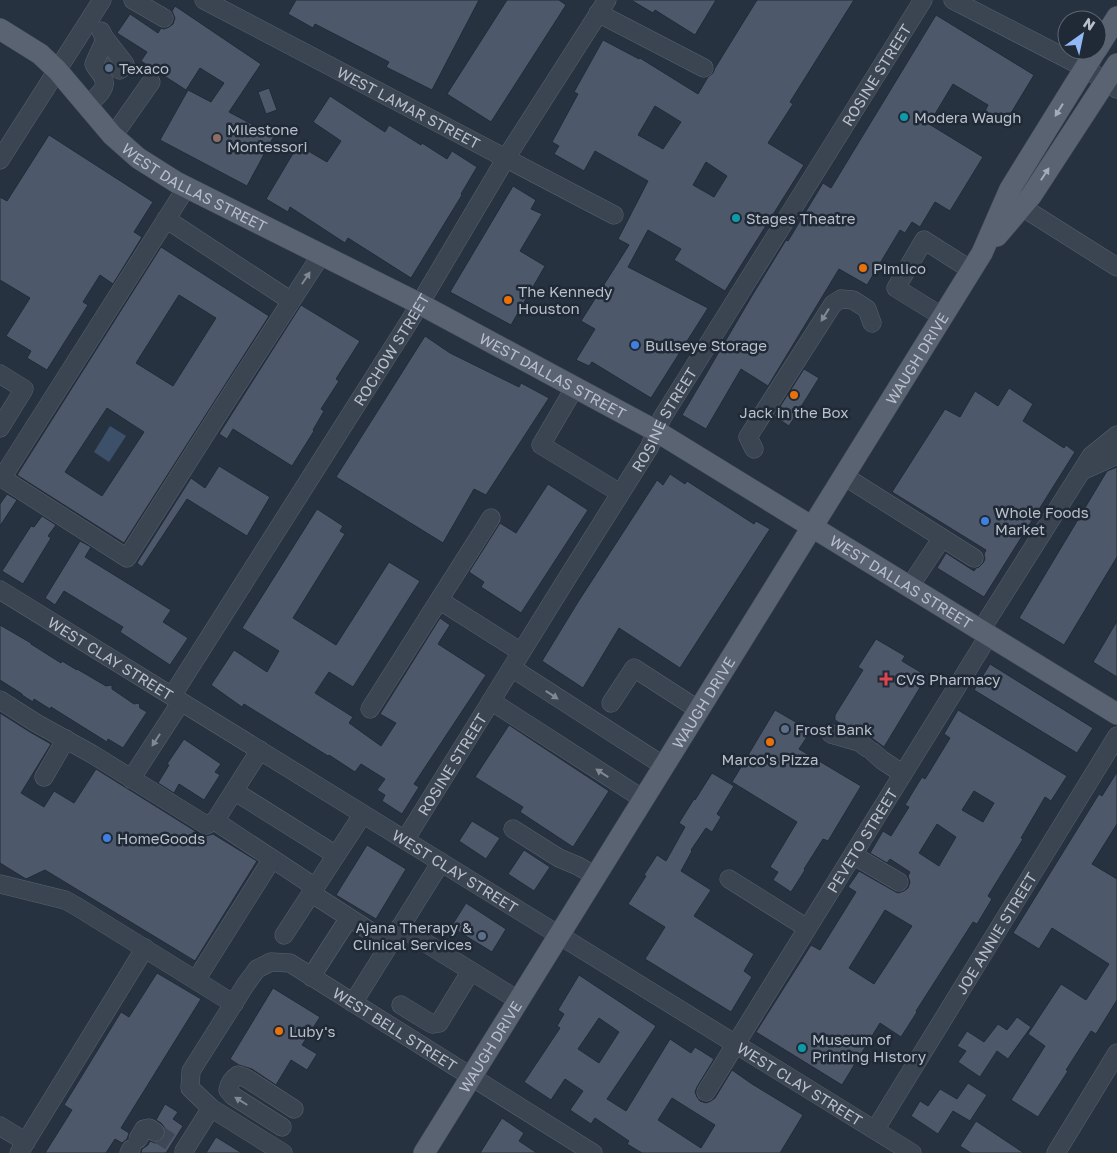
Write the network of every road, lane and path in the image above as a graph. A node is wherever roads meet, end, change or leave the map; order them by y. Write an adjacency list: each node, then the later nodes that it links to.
1 (102, 0): 9 (street)
2 (133, 0): 8 (street)
3 (923, 0): 39 (street, ROSINE STREET)
4 (953, 0): 17 (street)
5 (212, 2): 23 (street, WEST LAMAR STREET)
6 (602, 7): 16 (street); 23 (street, ROCHOW STREET)
7 (1117, 17): 11 (main road, WAUGH DRIVE)
8 (164, 18)
9 (89, 20): 12 (street); 18 (street)
10 (0, 29): 18 (main road, WEST DALLAS STREET)
11 (1107, 33)
12 (104, 37): 15 (street); 15 (street)
13 (1090, 60): 17 (main road, WAUGH DRIVE)
14 (1117, 64): 20 (main road, WAUGH DRIVE)
15 (109, 66): 21 (street)
16 (704, 68)
17 (1085, 68): 20 (street); 30 (main road, WAUGH DRIVE, one-way to 30)
18 (58, 70): 21 (main road, WEST DALLAS STREET); 24 (street)
19 (152, 82): 22 (street)
20 (1111, 85): 26 (main road, WAUGH DRIVE, one-way to 20)
21 (94, 99): 22 (main road, WEST DALLAS STREET)
22 (113, 136): 25 (main road, WEST DALLAS STREET)
23 (506, 158): 27 (street, WEST LAMAR STREET); 33 (street, ROCHOW STREET)
24 (0, 160)
25 (186, 188): 28 (street); 29 (main road, WEST DALLAS STREET)
26 (1022, 207): 30 (main road, WAUGH DRIVE); 31 (street)
27 (614, 215)
28 (166, 219): 32 (street); 32 (street)
29 (322, 256): 32 (street, one-way to 29); 33 (main road, WEST DALLAS STREET)
30 (977, 262): 34 (main road, WAUGH DRIVE); 34 (street)
31 (1117, 267)
32 (291, 301)
33 (420, 304): 37 (main road, WEST DALLAS STREET); 56 (street, ROCHOW STREET)
34 (943, 317): 44 (main road, WAUGH DRIVE)
35 (872, 323): 41 (street, one-way to 41)
36 (0, 374): 38 (street)
37 (575, 387): 39 (main road, WEST DALLAS STREET); 45 (street)
38 (0, 428)
39 (656, 431): 45 (street, ROSINE STREET); 47 (main road, WEST DALLAS STREET)
40 (1117, 436): 43 (street, PEVETO STREET)
41 (754, 450)
42 (1117, 455): 43 (street)
43 (1081, 471): 53 (street, PEVETO STREET)
44 (844, 476): 47 (main road, WAUGH DRIVE); 48 (street)
45 (620, 494): 54 (street, ROSINE STREET)
46 (491, 518): 52 (street)
47 (813, 527): 50 (main road, WEST DALLAS STREET); 61 (main road, WAUGH DRIVE)
48 (942, 538): 49 (street); 50 (street)
49 (974, 558)
50 (910, 586): 53 (main road, WEST DALLAS STREET)
51 (0, 590): 56 (street, WEST CLAY STREET)
52 (439, 600): 54 (street); 60 (street)
53 (985, 633): 62 (main road, WEST DALLAS STREET); 68 (street, PEVETO STREET)
54 (521, 652): 55 (street, ROSINE STREET)
55 (512, 668): 58 (street, ROSINE STREET); 67 (street, one-way to 67)
56 (177, 699): 66 (street, WEST CLAY STREET); 70 (street, ROCHOW STREET, one-way to 70)
57 (0, 700): 65 (street)
58 (491, 701): 72 (street, one-way to 58); 76 (street, ROSINE STREET)
59 (611, 703): 61 (street)
60 (370, 709)
61 (699, 710): 67 (main road, WAUGH DRIVE)
62 (1117, 714)
63 (831, 734): 68 (street)
64 (1117, 736): 108 (street, JOE ANNIE STREET)
65 (66, 739): 69 (street); 70 (street)
66 (260, 750): 71 (street); 73 (street, WEST CLAY STREET)
67 (664, 766): 72 (main road, WAUGH DRIVE)
68 (904, 774): 78 (street, PEVETO STREET)
69 (44, 777)
70 (131, 779): 74 (street)
71 (234, 791): 74 (street); 77 (street)
72 (643, 799): 81 (main road, WAUGH DRIVE)
73 (363, 814): 76 (street, WEST CLAY STREET); 77 (street)
74 (214, 822): 79 (street)
75 (513, 829): 81 (street)
76 (405, 840): 80 (street, WEST CLAY STREET)
77 (336, 855): 85 (street)
78 (853, 855): 83 (street); 88 (street, PEVETO STREET)
79 (272, 859): 85 (street); 95 (street)
80 (441, 862): 87 (street); 90 (street, WEST CLAY STREET)
81 (595, 876): 90 (main road, WAUGH DRIVE)
82 (729, 879): 88 (street)
83 (899, 882)
84 (0, 884): 92 (street)
85 (313, 890): 86 (street); 89 (street)
86 (349, 918): 91 (street); 94 (street)
87 (400, 927): 91 (street); 93 (street)
88 (807, 928): 100 (street, PEVETO STREET)
89 (284, 935)
90 (559, 935): 96 (main road, WAUGH DRIVE); 100 (street, WEST CLAY STREET)
91 (390, 944): 97 (street)
92 (145, 948): 95 (street); 110 (street)
93 (470, 970): 96 (street); 99 (street)
94 (311, 976): 97 (street, WEST BELL STREET); 98 (street, WEST BELL STREET)
95 (196, 980): 98 (street)
96 (518, 1000): 102 (main road, WAUGH DRIVE)
97 (353, 1003): 102 (street, WEST BELL STREET)
98 (234, 1004): 104 (street)
99 (401, 1005)
100 (735, 1044): 103 (street, PEVETO STREET); 108 (street, WEST CLAY STREET)
101 (1117, 1053): 117 (street)
102 (471, 1077): 114 (main road, WAUGH DRIVE); 115 (street, WEST BELL STREET)
103 (706, 1092)
104 (211, 1108): 112 (street); 113 (street)
105 (294, 1109): 107 (street, one-way to 105)
106 (0, 1126): 110 (street)
107 (282, 1128)
108 (875, 1130): 116 (street, WEST CLAY STREET)
109 (156, 1132): 111 (street)
110 (22, 1147)
111 (132, 1147)
112 (180, 1149)
113 (283, 1153)
114 (424, 1153)
115 (593, 1153)
116 (912, 1153)
117 (1056, 1153)

